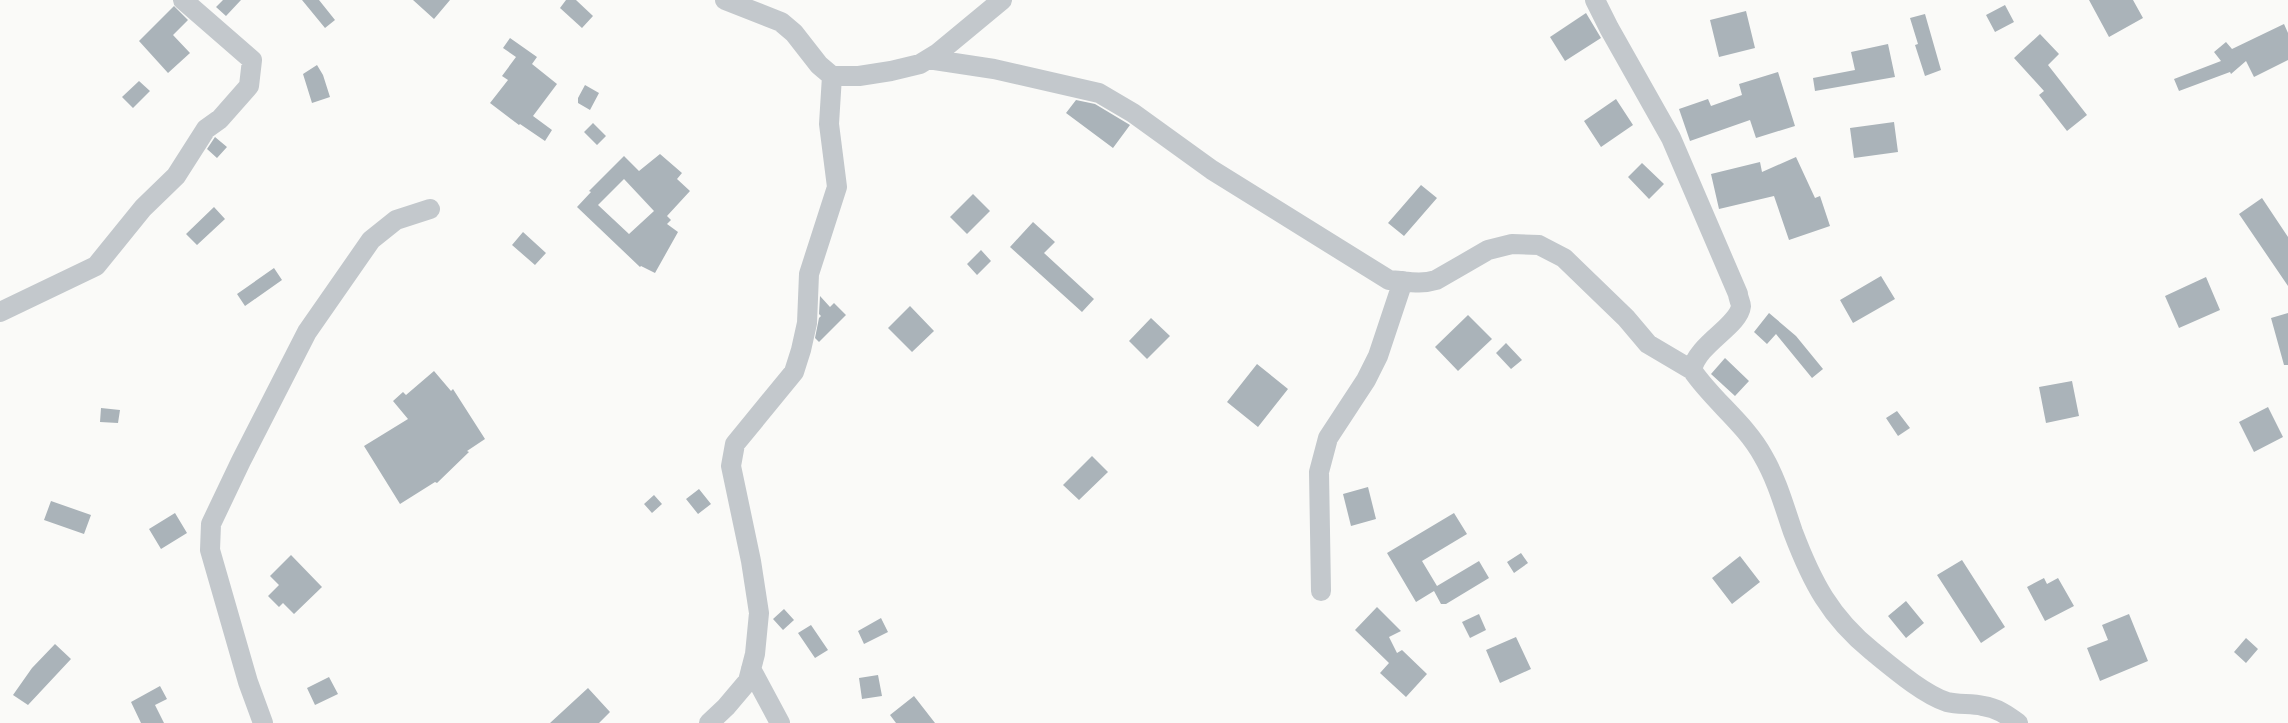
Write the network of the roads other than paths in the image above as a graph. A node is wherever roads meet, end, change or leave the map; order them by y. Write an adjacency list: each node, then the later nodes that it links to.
1 (183, 0): 9 (street)
2 (725, 0): 6 (street)
3 (1002, 0): 5 (street)
4 (1595, 0): 10 (street)
5 (928, 59): 6 (street); 8 (street)
6 (832, 76): 12 (street)
7 (430, 209): 13 (street)
8 (1403, 281): 10 (street); 11 (street)
9 (0, 312)
10 (1692, 370): 16 (street)
11 (1321, 590)
12 (751, 669): 14 (street); 15 (street)
13 (263, 723)
14 (709, 723)
15 (780, 723)
16 (2018, 723)

